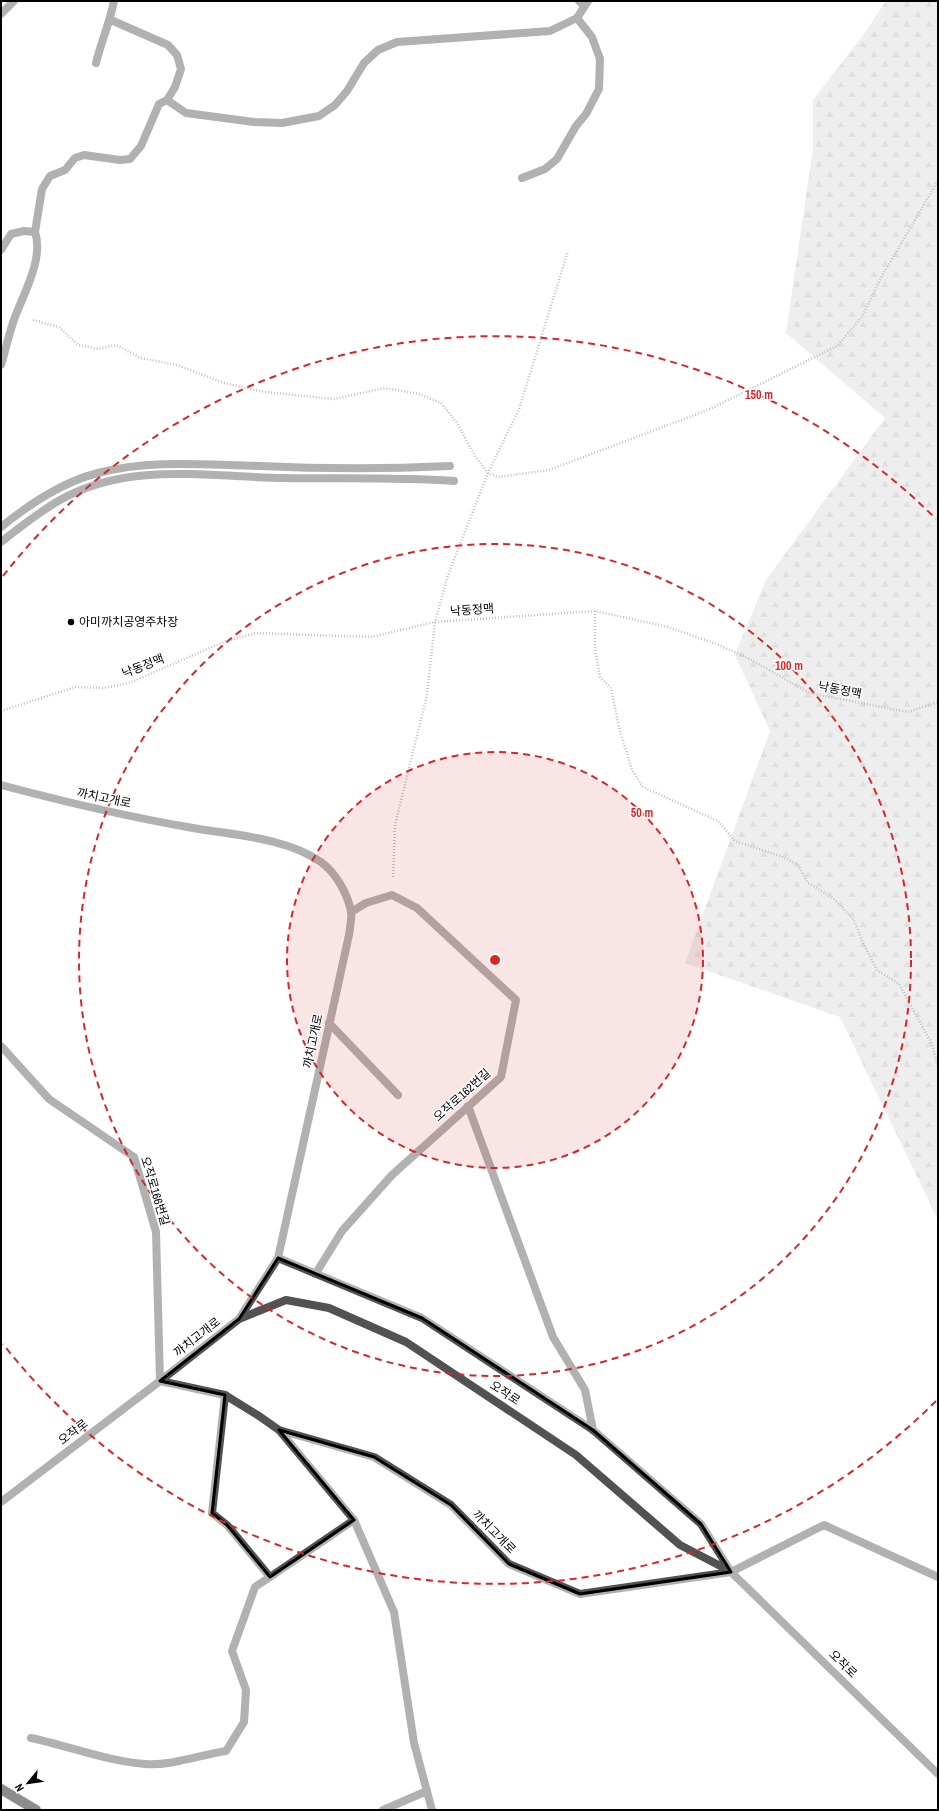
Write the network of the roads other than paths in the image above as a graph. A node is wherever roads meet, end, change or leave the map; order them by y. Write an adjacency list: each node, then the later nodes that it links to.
1 (14, 1): 4 (street)
2 (114, 1): 6 (street)
3 (584, 3): 5 (street)
4 (1, 14)
5 (577, 18): 8 (street); 9 (street)
6 (110, 20): 7 (street); 8 (street)
7 (96, 63)
8 (167, 100): 10 (street)
9 (522, 178)
10 (35, 232): 11 (street); 12 (street)
11 (1, 250)
12 (1, 365)
13 (450, 466): 15 (street)
14 (454, 481): 16 (street)
15 (1, 527)
16 (1, 542)
17 (1, 785): 18 (street, 까치고개로)
18 (351, 912): 19 (street, 까치고개로); 22 (street, 오작로162번길)
19 (329, 1023): 21 (street); 23 (street, 까치고개로)
20 (1, 1046): 26 (street, 오작로166번길)
21 (398, 1095)
22 (468, 1106): 24 (street, 오작로162번길); 29 (street)
23 (278, 1258): 24 (street, 오작로); 25 (street, 까치고개로)
24 (316, 1273): 29 (street, 오작로)
25 (239, 1319): 26 (street, 까치고개로); 32 (street, 오작로)
26 (160, 1381): 27 (street, 까치고개로); 30 (street, 오작로)
27 (225, 1395): 28 (street, 까치고개로); 33 (street)
28 (279, 1430): 31 (street, 까치고개로); 32 (street, 까치고개로)
29 (593, 1430): 32 (street, 오작로)
30 (1, 1502)
31 (354, 1520): 33 (street); 38 (street, 까치고개로)
32 (731, 1572): 34 (street, 까치고개로); 36 (street, 오작로)
33 (270, 1577): 35 (street)
34 (938, 1577)
35 (31, 1738)
36 (938, 1774)
37 (1, 1789): 39 (main road)
38 (427, 1790): 40 (street); 41 (street, 까치고개로)
39 (36, 1810)
40 (383, 1810)
41 (432, 1810)

